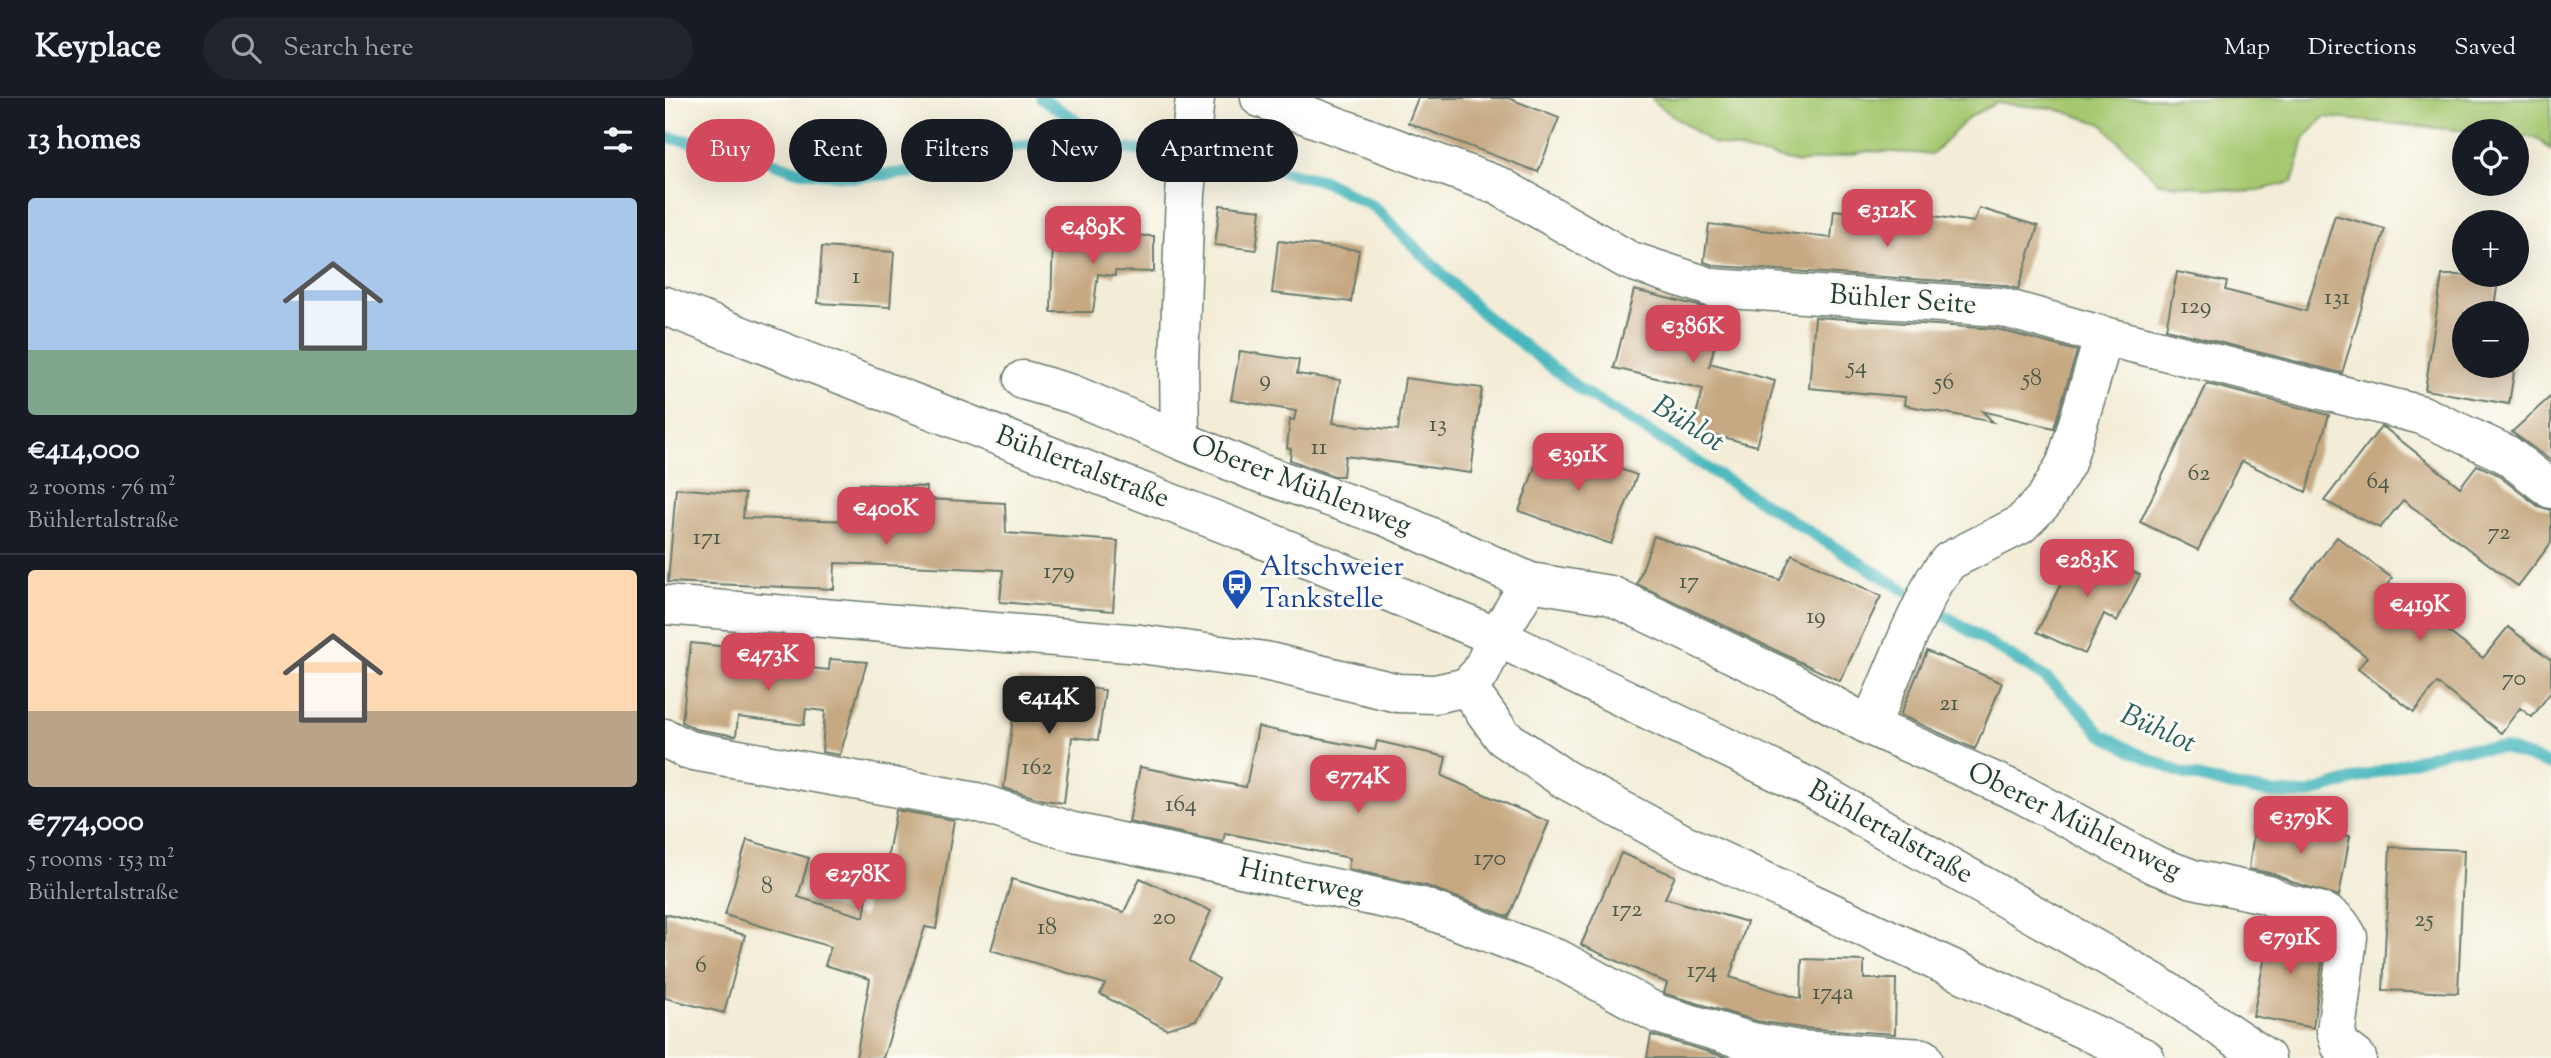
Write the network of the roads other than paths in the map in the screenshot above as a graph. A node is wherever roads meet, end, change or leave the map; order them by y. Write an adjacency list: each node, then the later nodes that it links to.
1 (1260, 98): 4 (street, Bühler Seite)
2 (1194, 102): 6 (street, Oberer Mühlenweg)
3 (665, 306): 10 (street, Bühlertalstraße)
4 (2104, 336): 7 (street, Bühler Seite); 12 (street)
5 (1023, 380): 6 (street)
6 (1180, 440): 8 (street, Oberer Mühlenweg)
7 (2551, 489)
8 (1531, 582): 10 (street); 12 (street, Oberer Mühlenweg)
9 (665, 605): 11 (street)
10 (1497, 637): 11 (street); 16 (street, Bühlertalstraße)
11 (1467, 687): 15 (street)
12 (1870, 726): 17 (street, Oberer Mühlenweg)
13 (665, 738): 14 (street, Hinterweg)
14 (1923, 1058)
15 (2145, 1058)
16 (2266, 1058)
17 (2357, 1058)

